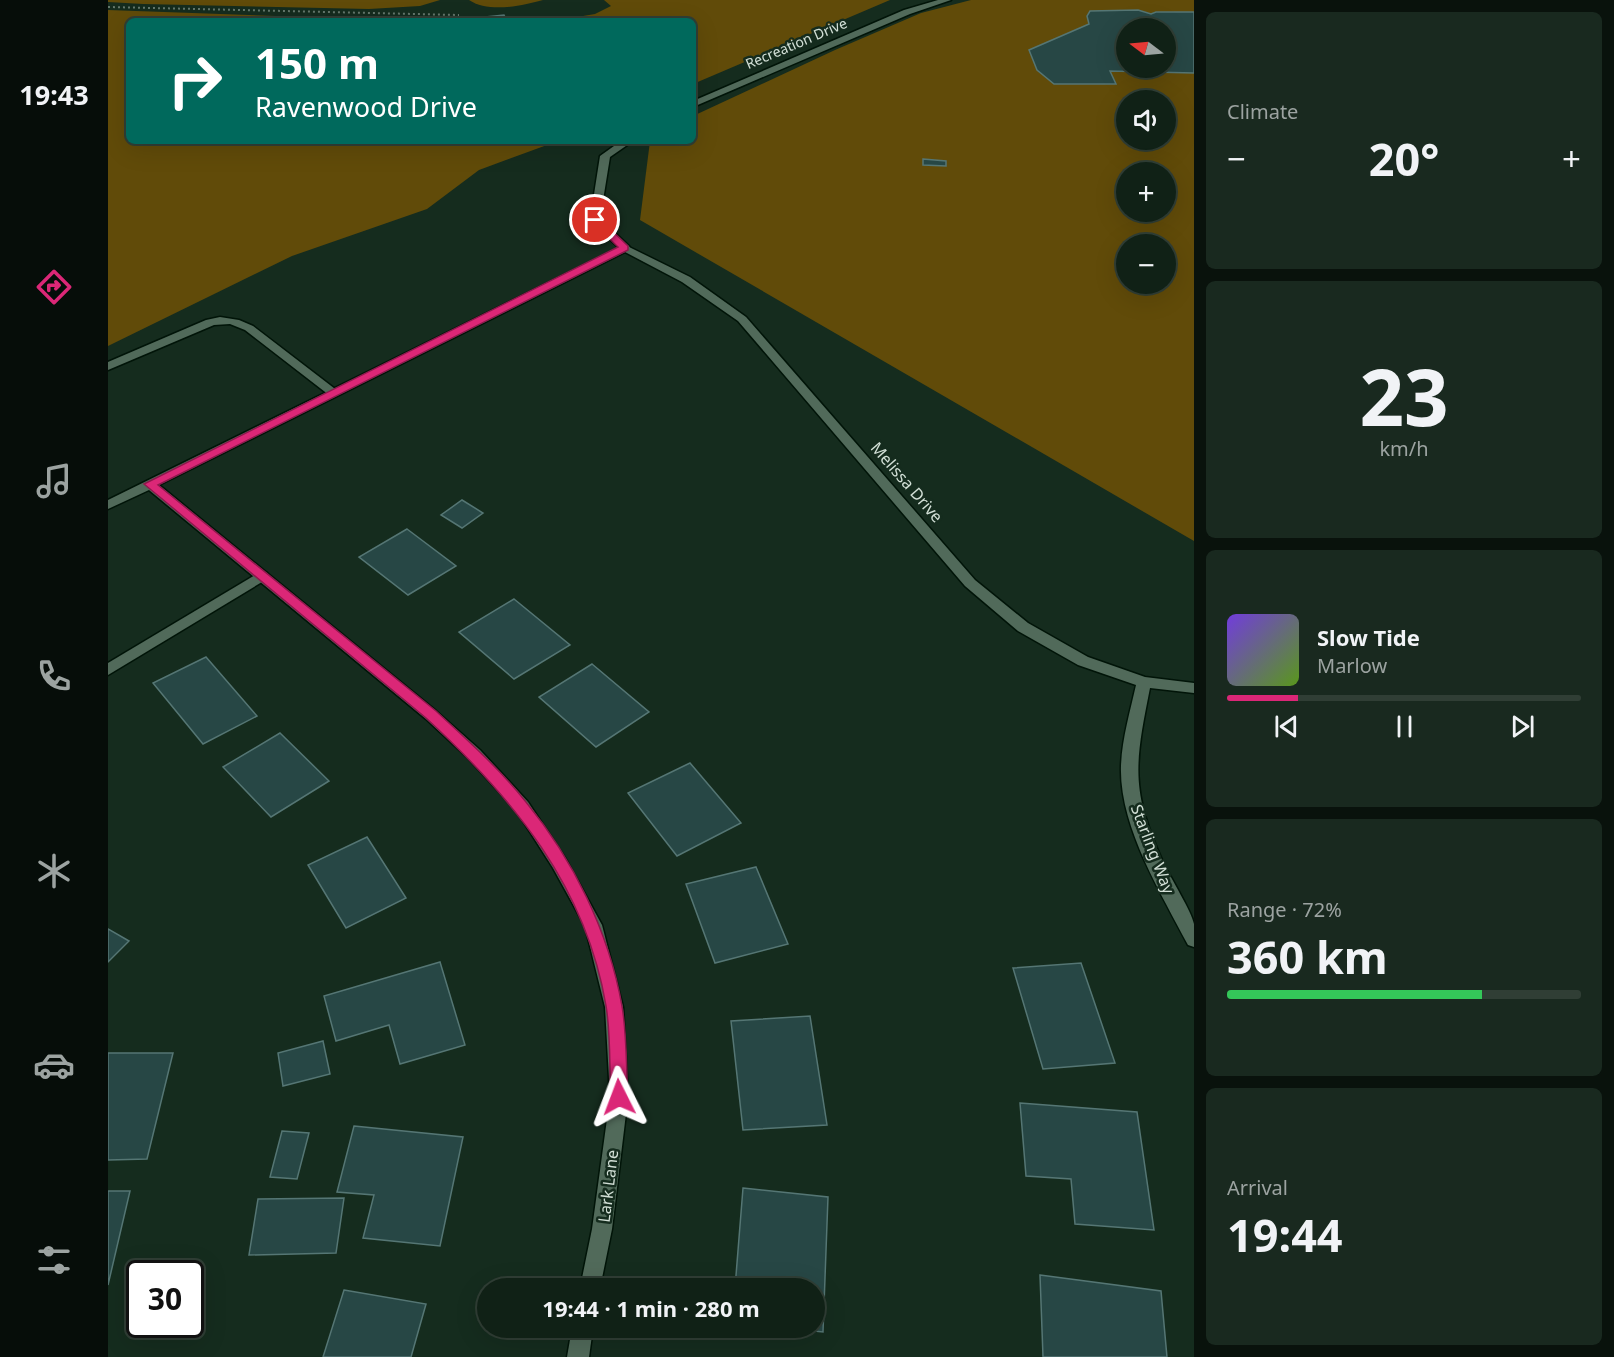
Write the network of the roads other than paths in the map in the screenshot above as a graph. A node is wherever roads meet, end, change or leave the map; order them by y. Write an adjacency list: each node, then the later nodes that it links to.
1 (947, 0): 2 (street, Recreation Drive)
2 (696, 103)
3 (623, 144): 4 (street)
4 (625, 248): 6 (street); 11 (street, Melissa Drive)
5 (108, 366): 6 (street)
6 (333, 392): 7 (street)
7 (150, 484): 8 (street); 9 (street, Lark Lane)
8 (108, 505)
9 (262, 576): 10 (street); 14 (street, Lark Lane)
10 (108, 670)
11 (1144, 682): 12 (street, Melissa Drive); 13 (street, Starling Way)
12 (1194, 688)
13 (1194, 940)
14 (592, 1278)
15 (581, 1338): 16 (street)
16 (578, 1357)

